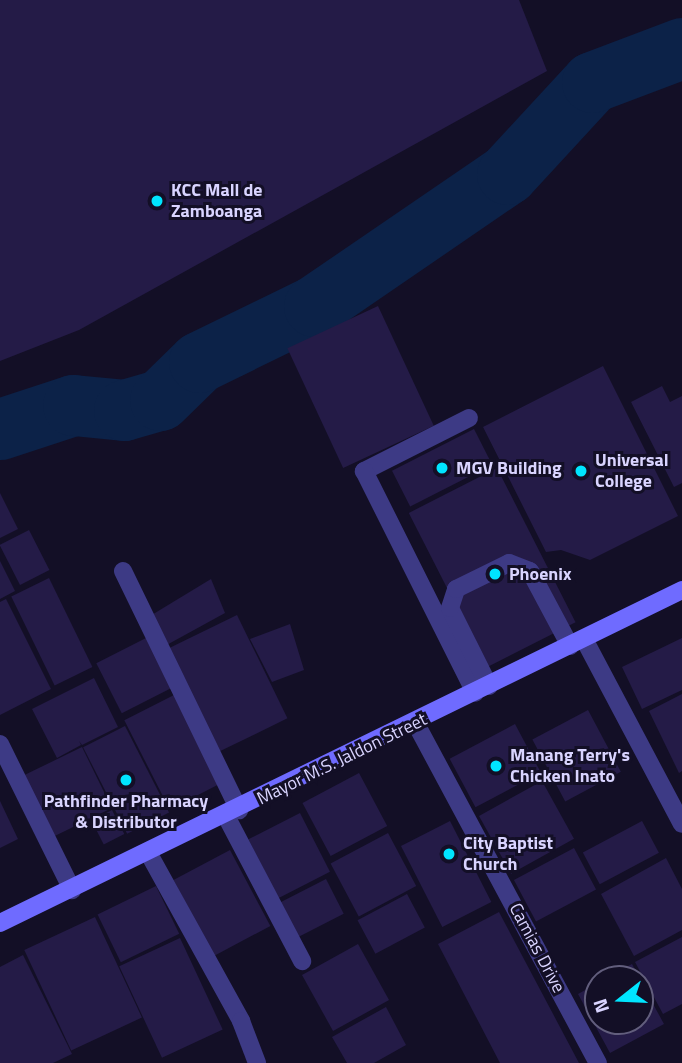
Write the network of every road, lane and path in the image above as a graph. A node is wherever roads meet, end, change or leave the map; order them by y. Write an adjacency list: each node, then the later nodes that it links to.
1 (469, 418): 5 (street)
2 (123, 571): 8 (street)
3 (682, 590): 4 (main road, Mayor M.S. Jaldon Street)
4 (577, 643): 5 (main road, Mayor M.S. Jaldon Street); 5 (street); 9 (street)
5 (482, 689): 6 (main road, Mayor M.S. Jaldon Street)
6 (415, 722): 8 (main road, Mayor M.S. Jaldon Street); 15 (street, Camias Drive)
7 (0, 744): 11 (street)
8 (233, 813): 10 (main road, Mayor M.S. Jaldon Street); 13 (street)
9 (682, 824)
10 (149, 854): 11 (main road, Mayor M.S. Jaldon Street); 14 (street)
11 (72, 890): 12 (main road, Mayor M.S. Jaldon Street)
12 (0, 923)
13 (302, 961)
14 (257, 1063)
15 (598, 1063)

